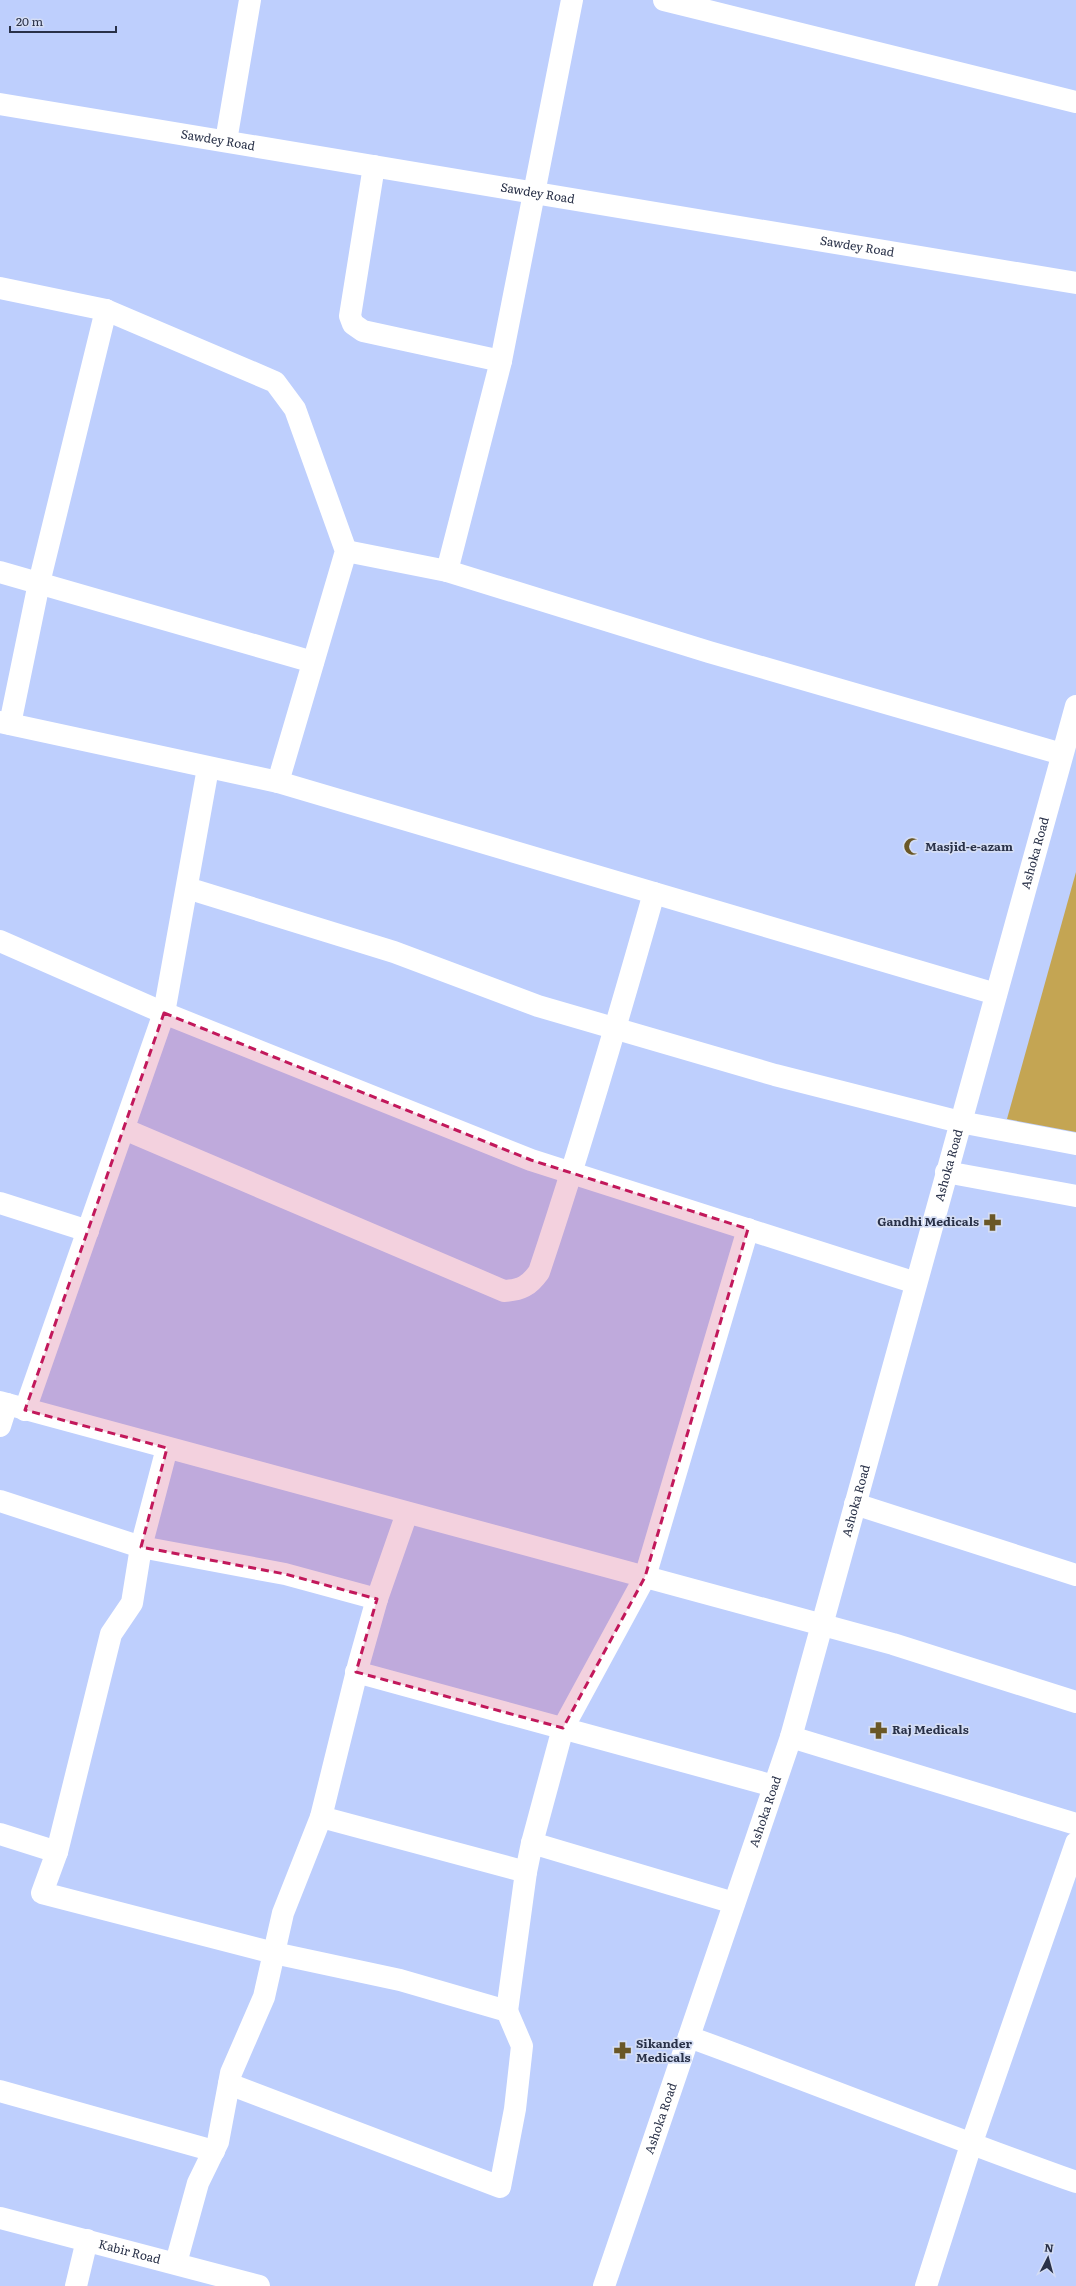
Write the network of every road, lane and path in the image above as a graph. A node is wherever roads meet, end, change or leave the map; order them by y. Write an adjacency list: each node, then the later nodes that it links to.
1 (250, 0): 6 (street)
2 (572, 0): 8 (street)
3 (664, 0): 4 (street)
4 (1076, 102)
5 (0, 104): 6 (street, Sawdey Road)
6 (226, 141): 7 (street, Sawdey Road)
7 (374, 166): 8 (street, Sawdey Road); 12 (street)
8 (533, 192): 9 (street, Sawdey Road); 12 (street)
9 (1076, 283)
10 (0, 288): 11 (street)
11 (106, 310): 13 (street); 16 (street)
12 (501, 361): 14 (street)
13 (346, 551): 14 (street); 17 (street)
14 (447, 571): 20 (street)
15 (0, 572): 16 (street)
16 (38, 583): 17 (street); 19 (street)
17 (313, 662): 22 (street)
18 (1076, 706): 20 (street, Ashoka Road)
19 (5, 723): 21 (street)
20 (1062, 754): 26 (street, Ashoka Road)
21 (208, 768): 22 (street); 23 (street)
22 (278, 782): 24 (street)
23 (187, 888): 27 (street); 28 (street)
24 (654, 893): 26 (street); 28 (street)
25 (0, 940): 27 (street)
26 (996, 994): 29 (street, Ashoka Road)
27 (164, 1013): 30 (street); 33 (street)
28 (616, 1029): 29 (street); 33 (street)
29 (960, 1122): 31 (street); 32 (street, Ashoka Road)
30 (124, 1129): 33 (street); 37 (street)
31 (1076, 1144)
32 (946, 1172): 34 (street); 38 (street, Ashoka Road)
33 (572, 1173): 36 (street)
34 (1076, 1196)
35 (0, 1203): 37 (street)
36 (748, 1229): 38 (street); 47 (street)
37 (88, 1232): 39 (street)
38 (916, 1283): 43 (street, Ashoka Road)
39 (11, 1406): 40 (street); 41 (street)
40 (0, 1426)
41 (167, 1448): 44 (street); 45 (street)
42 (0, 1501): 45 (street)
43 (855, 1504): 46 (street); 49 (street, Ashoka Road)
44 (407, 1513): 47 (street); 48 (street)
45 (141, 1547): 48 (street); 60 (street)
46 (1076, 1575)
47 (645, 1577): 49 (street); 52 (street)
48 (377, 1599): 50 (street)
49 (822, 1625): 51 (street); 53 (street, Ashoka Road)
50 (356, 1672): 52 (street); 55 (street)
51 (1076, 1702)
52 (563, 1728): 54 (street); 59 (street)
53 (791, 1737): 54 (street, Ashoka Road); 56 (street)
54 (774, 1786): 62 (street, Ashoka Road)
55 (321, 1817): 61 (street); 63 (street)
56 (1076, 1824)
57 (0, 1834): 60 (street)
58 (1076, 1842): 68 (street)
59 (532, 1843): 61 (street); 62 (street)
60 (57, 1852): 63 (street)
61 (526, 1872): 64 (street)
62 (734, 1903): 65 (street, Ashoka Road)
63 (274, 1953): 64 (street); 66 (street)
64 (507, 2011): 66 (street)
65 (689, 2037): 68 (street); 76 (street, Ashoka Road)
66 (229, 2084): 69 (street)
67 (0, 2092): 69 (street)
68 (971, 2145): 70 (street); 77 (street)
69 (214, 2151): 73 (street)
70 (1076, 2182)
71 (0, 2218): 72 (street, Kabir Road)
72 (87, 2240): 73 (street, Kabir Road); 74 (street)
73 (176, 2263): 75 (street, Kabir Road)
74 (76, 2286)
75 (259, 2286)
76 (604, 2286)
77 (926, 2286)

